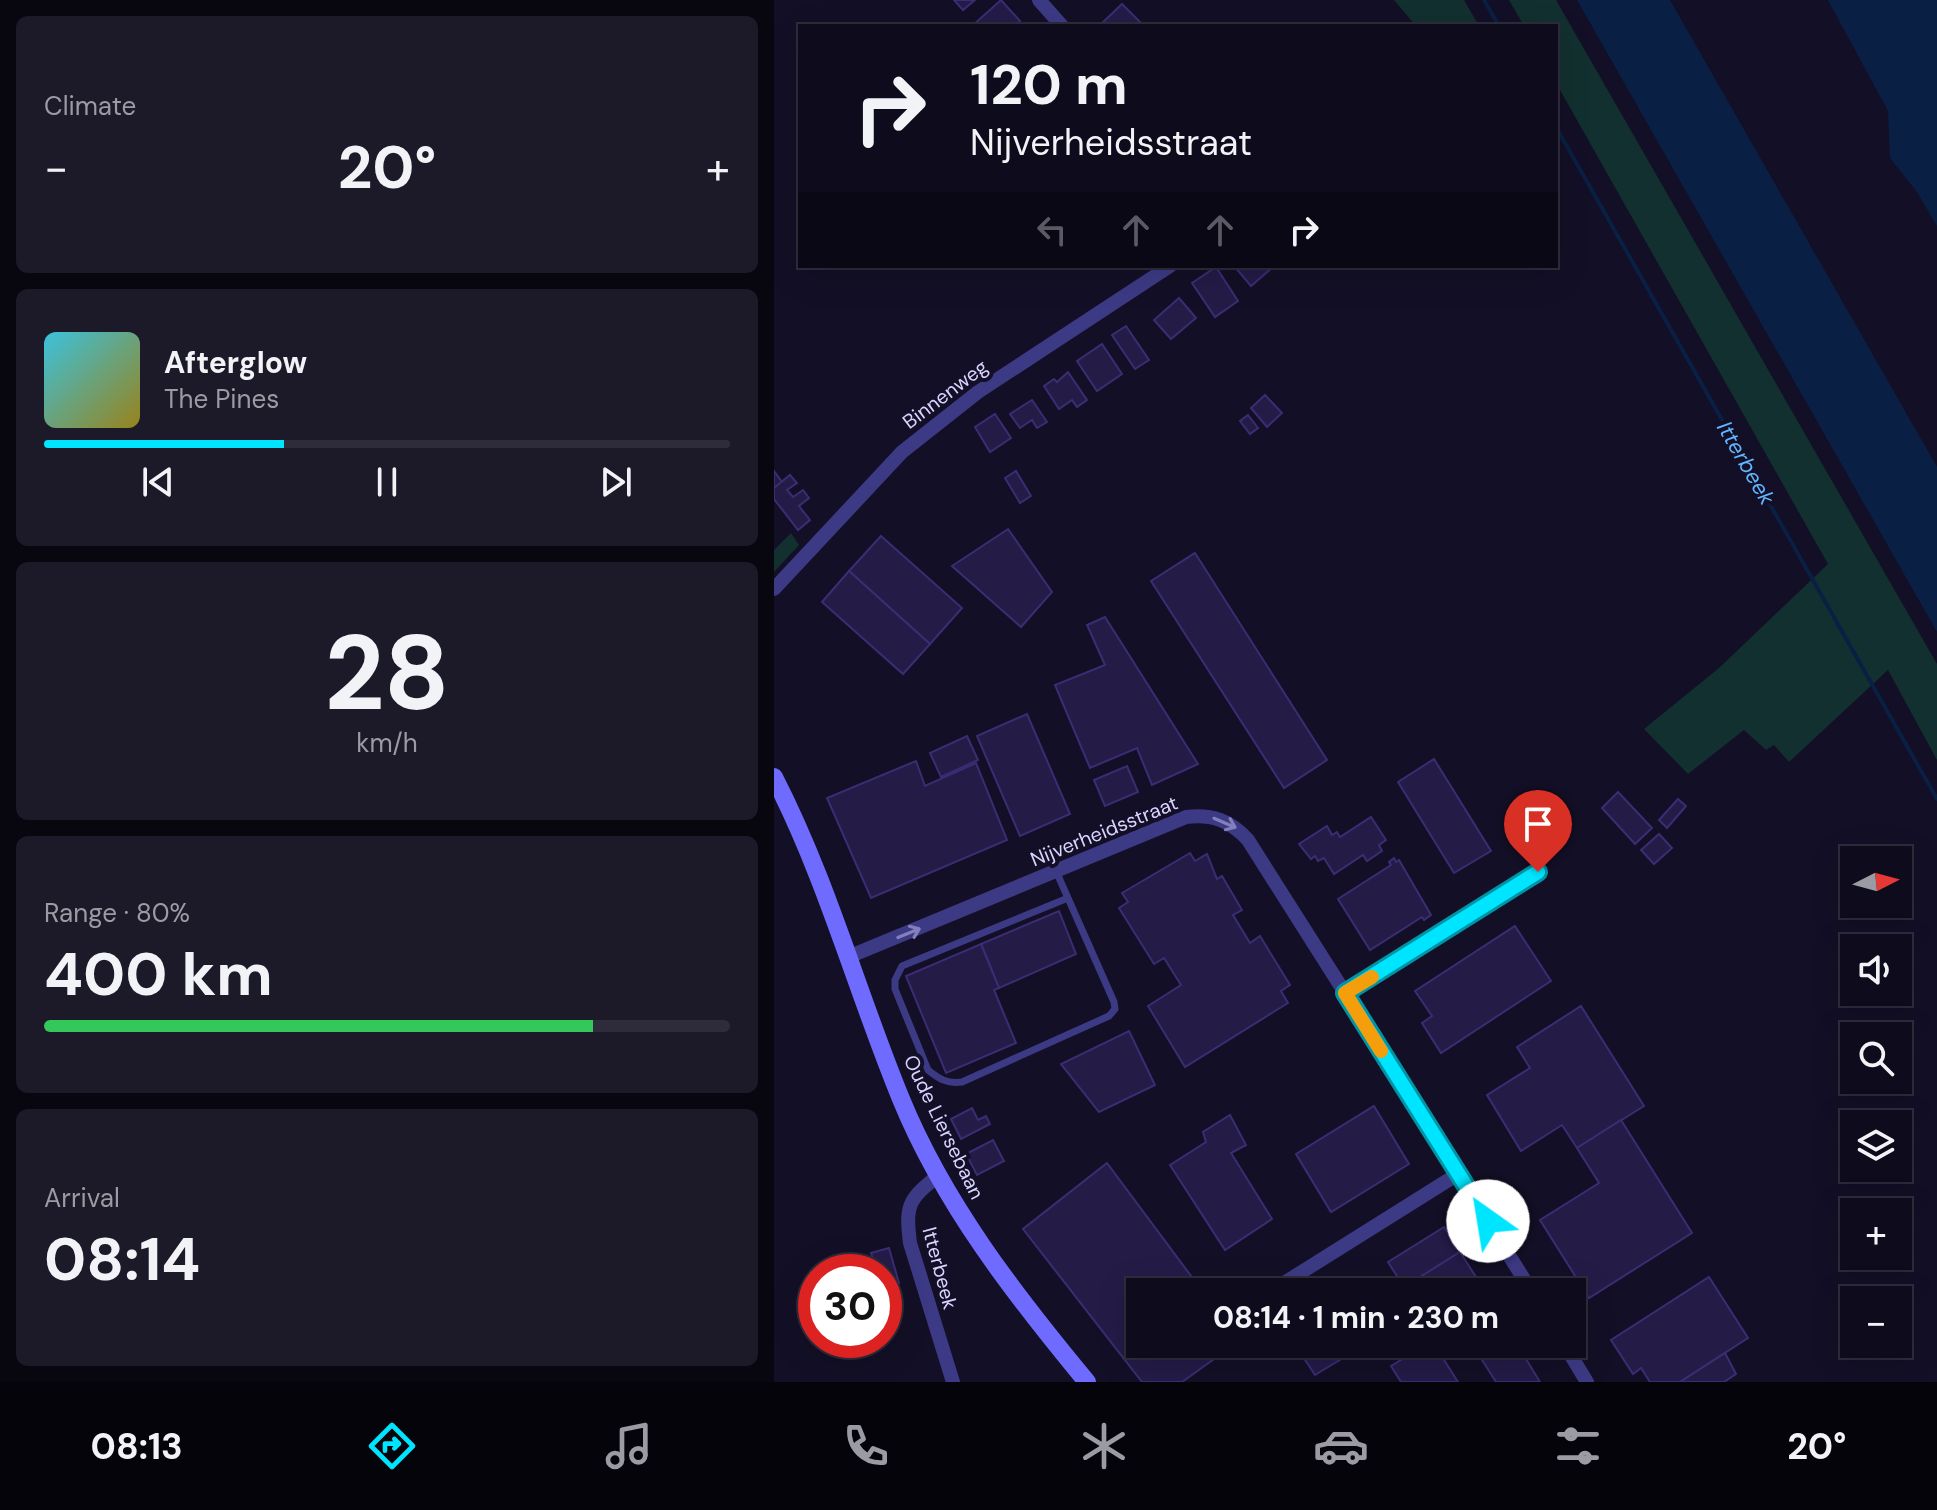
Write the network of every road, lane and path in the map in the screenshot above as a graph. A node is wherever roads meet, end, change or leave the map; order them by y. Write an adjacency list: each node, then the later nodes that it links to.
1 (1039, 0): 2 (street)
2 (1060, 24)
3 (1167, 268): 4 (street, Binnenweg)
4 (774, 589)
5 (774, 777): 9 (main road, Oude Liersebaan)
6 (1056, 871): 8 (lane); 9 (street, Nijverheidsstraat, one-way to 6); 10 (street, Nijverheidsstraat, one-way to 10)
7 (1538, 872): 10 (street)
8 (1068, 898): 8 (lane)
9 (848, 957): 12 (main road, Oude Liersebaan)
10 (1345, 993): 11 (street, Nijverheidsstraat)
11 (1458, 1174): 13 (street); 14 (street, Nijverheidsstraat)
12 (939, 1175): 16 (street, Itterbeek); 17 (main road, Oude Liersebaan)
13 (1292, 1278)
14 (1523, 1278)
15 (1572, 1358): 18 (street)
16 (953, 1382)
17 (1087, 1382)
18 (1587, 1382)

